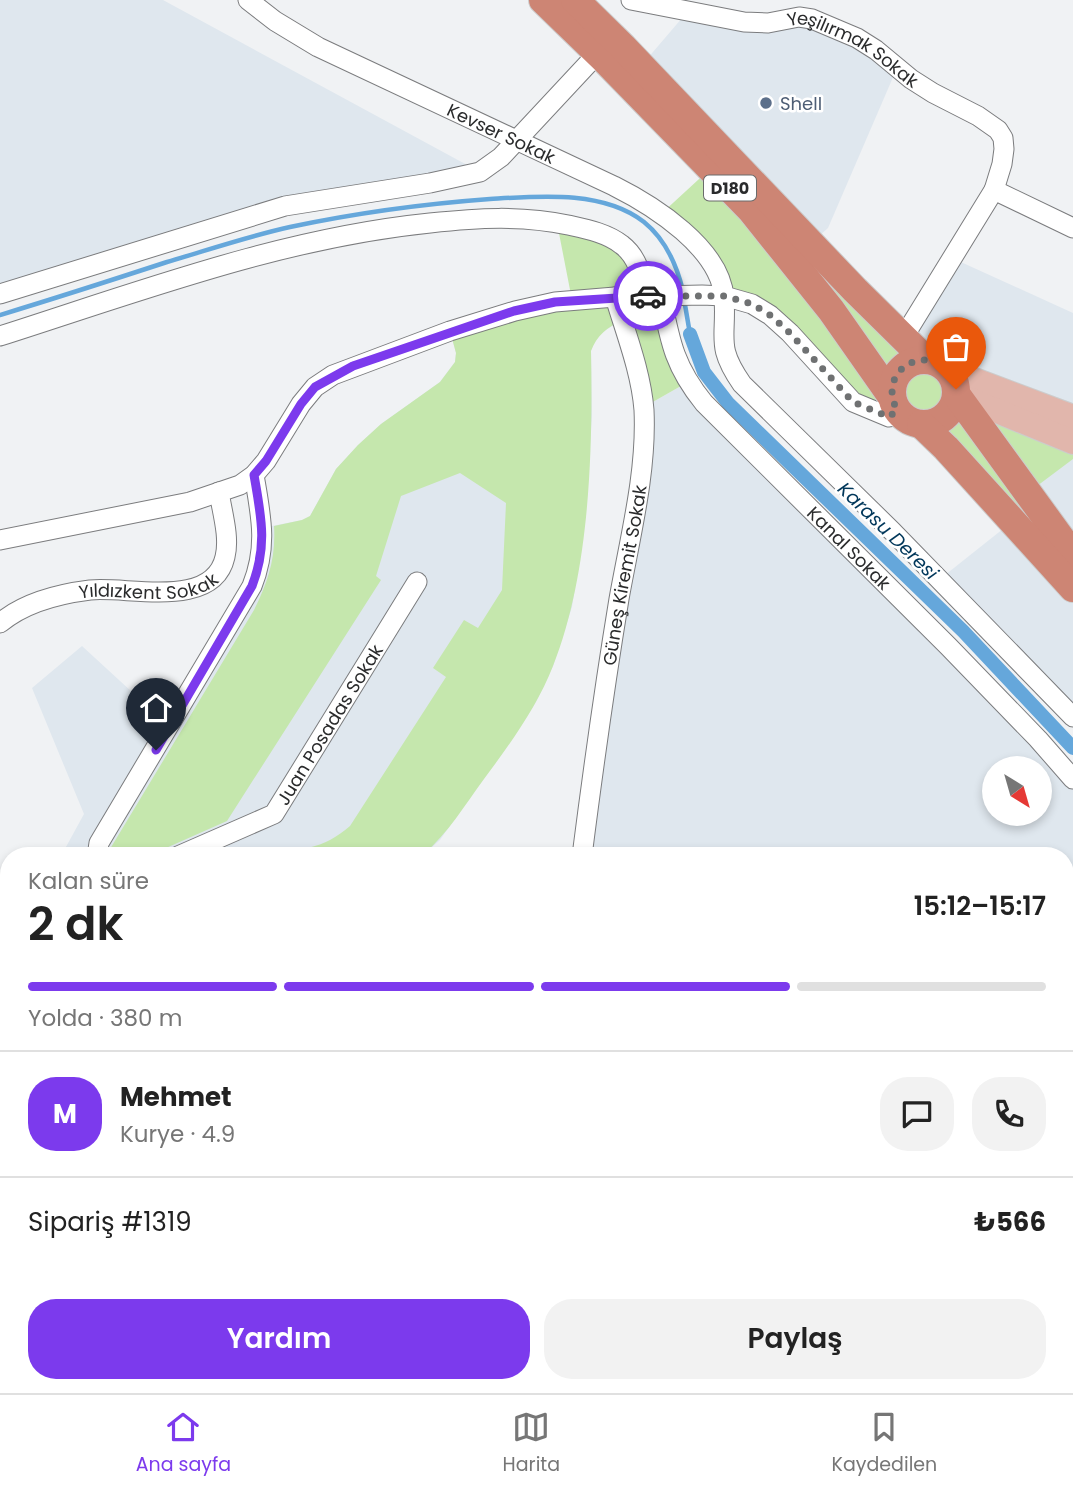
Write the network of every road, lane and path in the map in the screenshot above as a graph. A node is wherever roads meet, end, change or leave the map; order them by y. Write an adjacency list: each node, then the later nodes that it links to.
1 (248, 0): 6 (street, Kevser Sokak)
2 (543, 0): 5 (highway, D180)
3 (631, 0): 7 (street, Yeşilırmak Sokak)
4 (579, 1): 14 (highway, D180)
5 (598, 53): 6 (street); 16 (highway, D180)
6 (517, 140): 9 (street); 11 (street, Kevser Sokak)
7 (994, 190): 8 (street); 14 (street, Yeşilırmak Sokak)
8 (1073, 228)
9 (0, 294)
10 (660, 296): 11 (street); 12 (street); 13 (street, Kanal Sokak); 28 (street, Kanal Sokak)
11 (724, 296): 16 (street); 27 (street)
12 (615, 297): 20 (street); 31 (street, Güneş Kiremit Sokak)
13 (0, 336)
14 (903, 338): 15 (highway, D180)
15 (944, 375): 16 (highway); 17 (main road); 18 (highway); 19 (main road); 23 (highway, D180)
16 (895, 403): 18 (highway)
17 (1073, 417)
18 (921, 424): 25 (highway)
19 (1073, 442)
20 (254, 475): 21 (street); 29 (street)
21 (219, 492): 22 (street); 26 (street, Yıldızkent Sokak)
22 (0, 540)
23 (1073, 555)
24 (417, 582): 30 (street, Juan Posadas Sokak)
25 (1073, 588)
26 (0, 623)
27 (1073, 717)
28 (1073, 779)
29 (98, 847)
30 (199, 847)
31 (583, 847)

